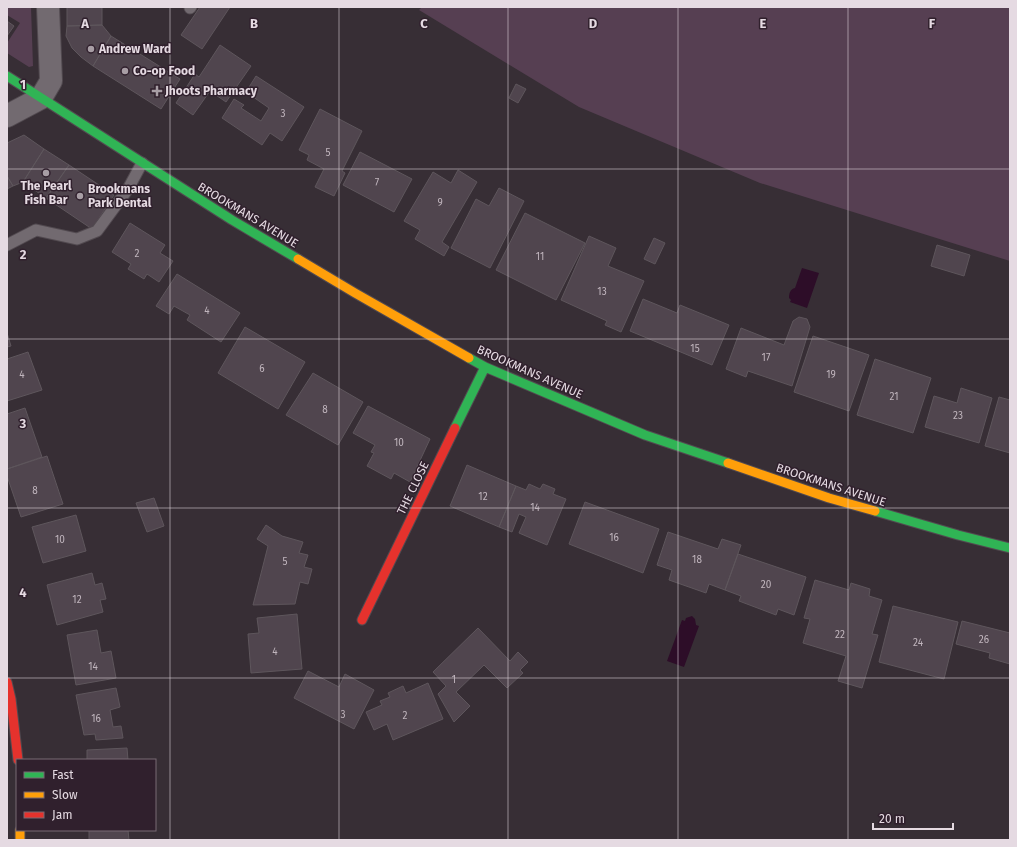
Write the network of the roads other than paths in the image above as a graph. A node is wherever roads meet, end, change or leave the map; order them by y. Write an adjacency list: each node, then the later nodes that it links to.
1 (48, 7): 3 (street)
2 (7, 76): 3 (street, BROOKMANS AVENUE)
3 (41, 98): 4 (street); 5 (street, BROOKMANS AVENUE)
4 (7, 116)
5 (142, 163): 6 (lane); 7 (street, BROOKMANS AVENUE)
6 (7, 245)
7 (484, 367): 8 (street, BROOKMANS AVENUE); 9 (street, THE CLOSE)
8 (1010, 548)
9 (362, 620)
10 (7, 682): 11 (street)
11 (18, 759)

